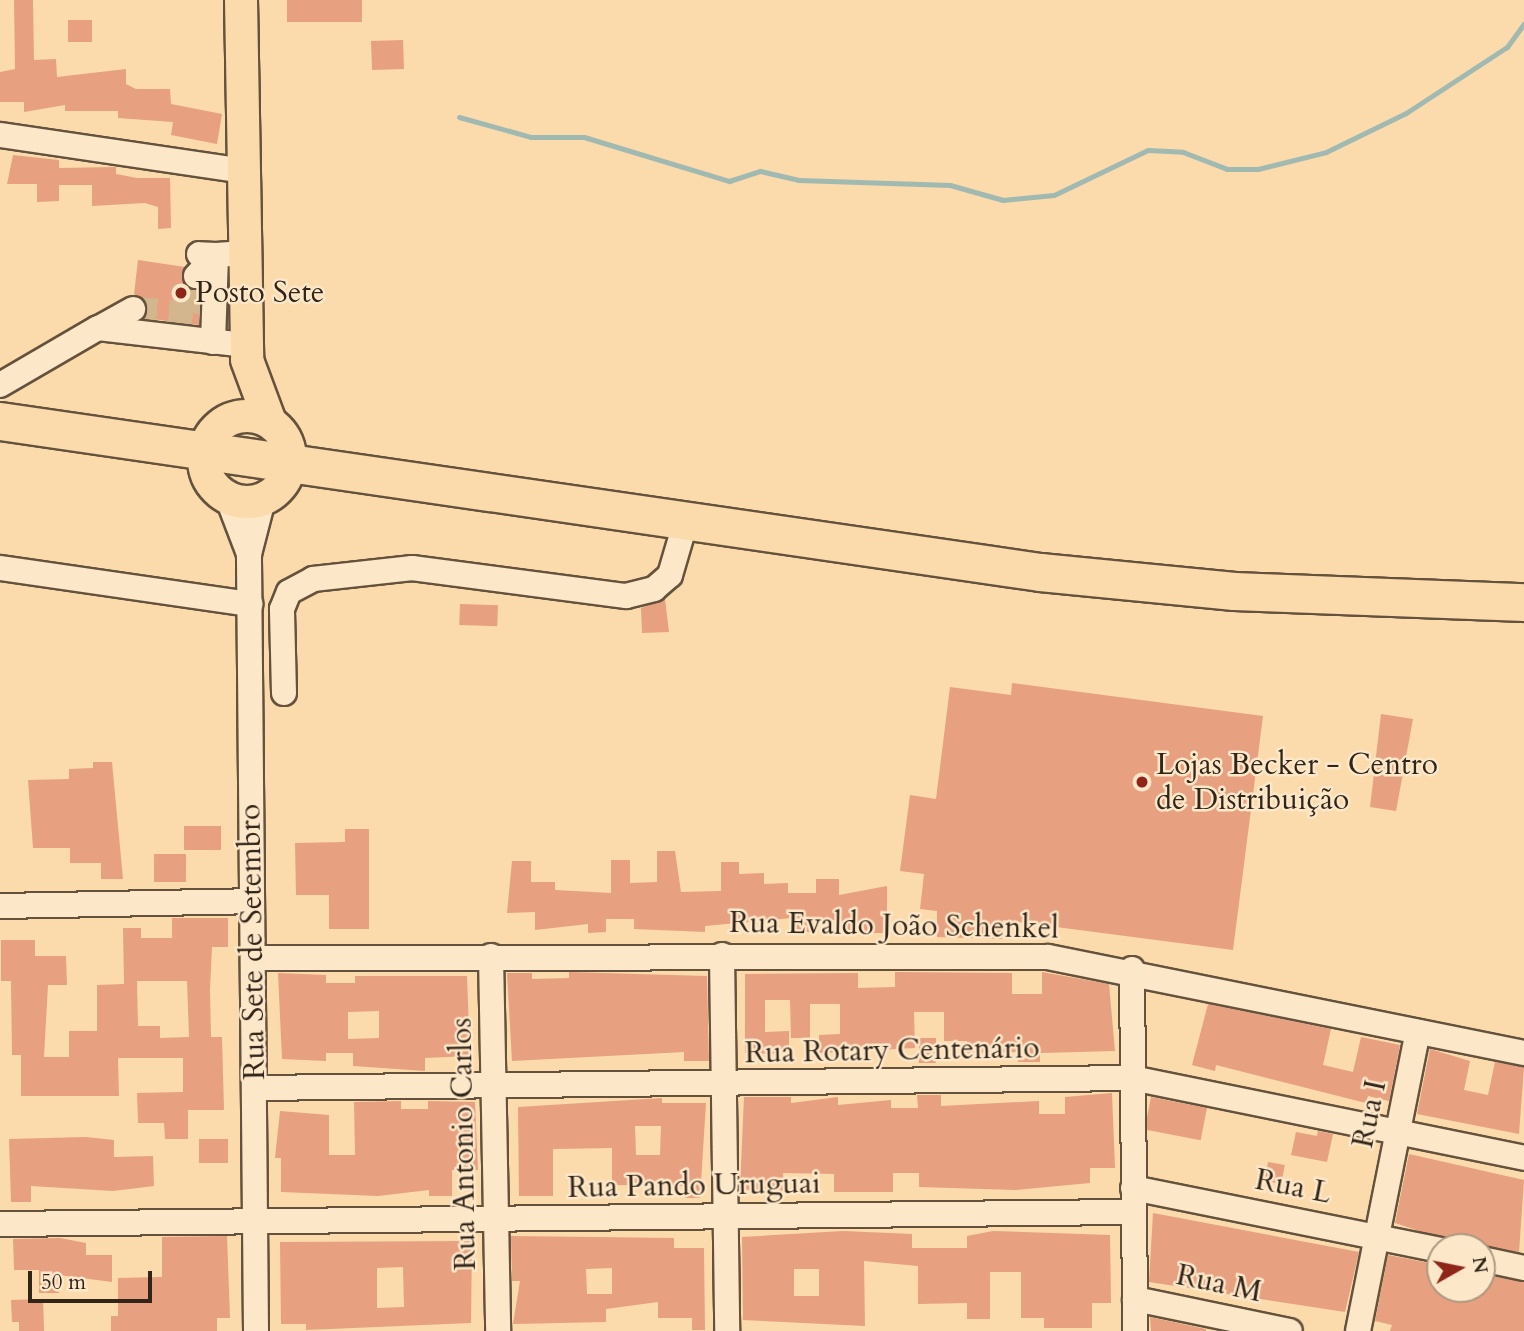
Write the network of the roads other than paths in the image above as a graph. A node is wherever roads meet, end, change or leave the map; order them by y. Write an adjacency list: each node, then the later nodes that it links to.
1 (241, 0): 3 (main road)
2 (0, 135): 3 (street)
3 (243, 171): 5 (main road)
4 (133, 309): 6 (street)
5 (220, 310): 7 (street); 8 (main road)
6 (98, 328): 7 (street); 9 (street)
7 (213, 341): 8 (street)
8 (247, 353): 11 (main road); 12 (main road)
9 (0, 385)
10 (0, 421): 11 (highway)
11 (216, 456): 12 (highway); 12 (main road); 14 (street, Rua Sete de Setembro)
12 (278, 463): 13 (highway); 14 (street, Rua Sete de Setembro)
13 (685, 524): 16 (highway); 18 (street)
14 (249, 554): 17 (street, Rua Sete de Setembro)
15 (0, 568): 17 (street)
16 (1524, 601)
17 (250, 604): 19 (street, Rua Sete de Setembro)
18 (284, 693)
19 (252, 901): 20 (street); 23 (street, Rua Sete de Setembro)
20 (0, 906)
21 (722, 955): 22 (street, Rua Evaldo João Schenkel); 24 (street, Rua Evaldo João Schenkel); 28 (street)
22 (491, 956): 23 (street, Rua Evaldo João Schenkel); 29 (street, Rua Antonio Carlos)
23 (253, 958): 30 (street, Rua Sete de Setembro)
24 (1132, 969): 25 (street, Rua Evaldo João Schenkel); 27 (street)
25 (1419, 1032): 26 (street, Rua Evaldo João Schenkel); 31 (street, Rua I)
26 (1524, 1053)
27 (1132, 1078): 28 (street, Rua Rotary Centenário); 31 (street, Rua Rotary Centenário); 33 (street)
28 (723, 1085): 29 (street, Rua Rotary Centenário); 35 (street)
29 (495, 1087): 30 (street, Rua Rotary Centenário); 36 (street, Rua Antonio Carlos)
30 (254, 1088): 38 (street, Rua Sete de Setembro)
31 (1398, 1132): 32 (street, Rua Rotary Centenário); 39 (street, Rua I)
32 (1524, 1158)
33 (1133, 1188): 34 (street); 39 (street, Rua L)
34 (1134, 1212): 35 (street, Rua Pando Uruguai); 43 (street)
35 (725, 1217): 36 (street, Rua Pando Uruguai); 46 (street)
36 (498, 1220): 38 (street, Rua Pando Uruguai); 45 (street, Rua Antonio Carlos)
37 (0, 1224): 38 (street, Rua Pando Uruguai)
38 (255, 1224): 44 (street, Rua Sete de Setembro)
39 (1377, 1236): 40 (street, Rua L); 49 (street, Rua I)
40 (1426, 1247)
41 (1496, 1262): 42 (street)
42 (1524, 1268)
43 (1135, 1299): 47 (street); 48 (street, Rua M)
44 (256, 1331)
45 (498, 1331)
46 (727, 1331)
47 (1135, 1331)
48 (1290, 1331)
49 (1358, 1331)

